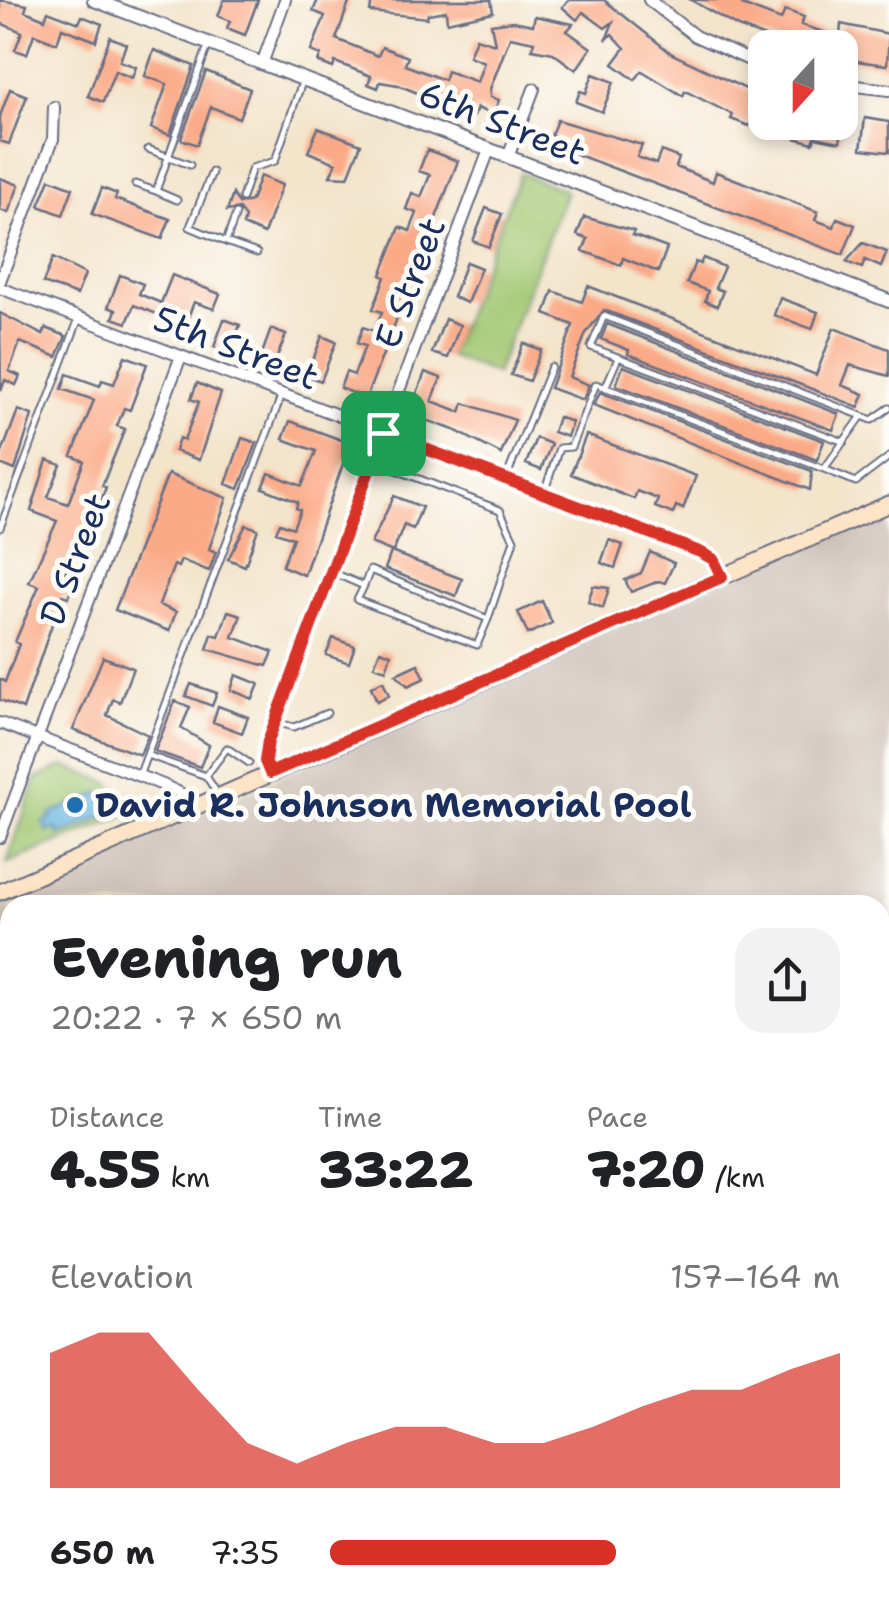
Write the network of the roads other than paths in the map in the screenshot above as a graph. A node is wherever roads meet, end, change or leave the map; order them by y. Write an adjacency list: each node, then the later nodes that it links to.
1 (94, 0): 4 (street, 6th Street)
2 (285, 0): 7 (street)
3 (649, 0): 6 (street)
4 (131, 7): 5 (street, 6th Street)
5 (209, 44): 7 (street, 6th Street); 15 (lane)
6 (748, 59)
7 (262, 64): 8 (street, 6th Street)
8 (303, 79): 14 (street, 6th Street); 21 (lane)
9 (858, 86): 11 (street)
10 (534, 89): 16 (street)
11 (889, 90)
12 (54, 107): 26 (street)
13 (148, 149): 15 (lane)
14 (490, 150): 16 (street, 6th Street); 36 (street, E Street)
15 (168, 157): 17 (lane); 20 (lane)
16 (508, 157): 27 (street, 6th Street)
17 (190, 165)
18 (212, 172): 24 (lane)
19 (135, 184): 20 (lane)
20 (156, 191): 22 (lane)
21 (242, 198)
22 (177, 200)
23 (236, 214): 24 (lane)
24 (226, 242): 25 (lane)
25 (257, 253)
26 (0, 285): 28 (street, 5th Street)
27 (889, 301)
28 (79, 318): 29 (street, 5th Street); 44 (lane)
29 (180, 356): 33 (street, 5th Street); 52 (street, D Street)
30 (618, 357): 32 (lane); 35 (lane); 37 (lane)
31 (552, 367): 41 (lane)
32 (605, 388): 40 (lane); 42 (lane)
33 (282, 394): 36 (street, 5th Street); 53 (lane)
34 (889, 408): 35 (lane)
35 (862, 416): 37 (lane)
36 (383, 433): 41 (street, 5th Street); 45 (street, E Street)
37 (844, 442): 40 (lane)
38 (889, 458): 40 (lane)
39 (392, 468): 48 (lane)
40 (824, 470)
41 (506, 479): 42 (street, 5th Street)
42 (544, 493): 46 (street, 5th Street)
43 (889, 504): 46 (main road)
44 (0, 528)
45 (331, 572): 47 (lane); 50 (street, E Street)
46 (722, 577): 55 (main road)
47 (364, 586): 48 (lane); 48 (lane)
48 (488, 619)
49 (328, 713): 50 (lane)
50 (275, 722): 55 (street, E Street)
51 (0, 723): 52 (street)
52 (38, 737): 56 (street); 60 (street, D Street)
53 (147, 756): 56 (lane); 57 (lane)
54 (249, 763): 57 (lane)
55 (270, 773): 58 (main road)
56 (140, 776): 59 (street)
57 (206, 776): 58 (lane)
58 (218, 795): 59 (main road)
59 (189, 808): 61 (main road)
60 (0, 837)
61 (0, 892)

